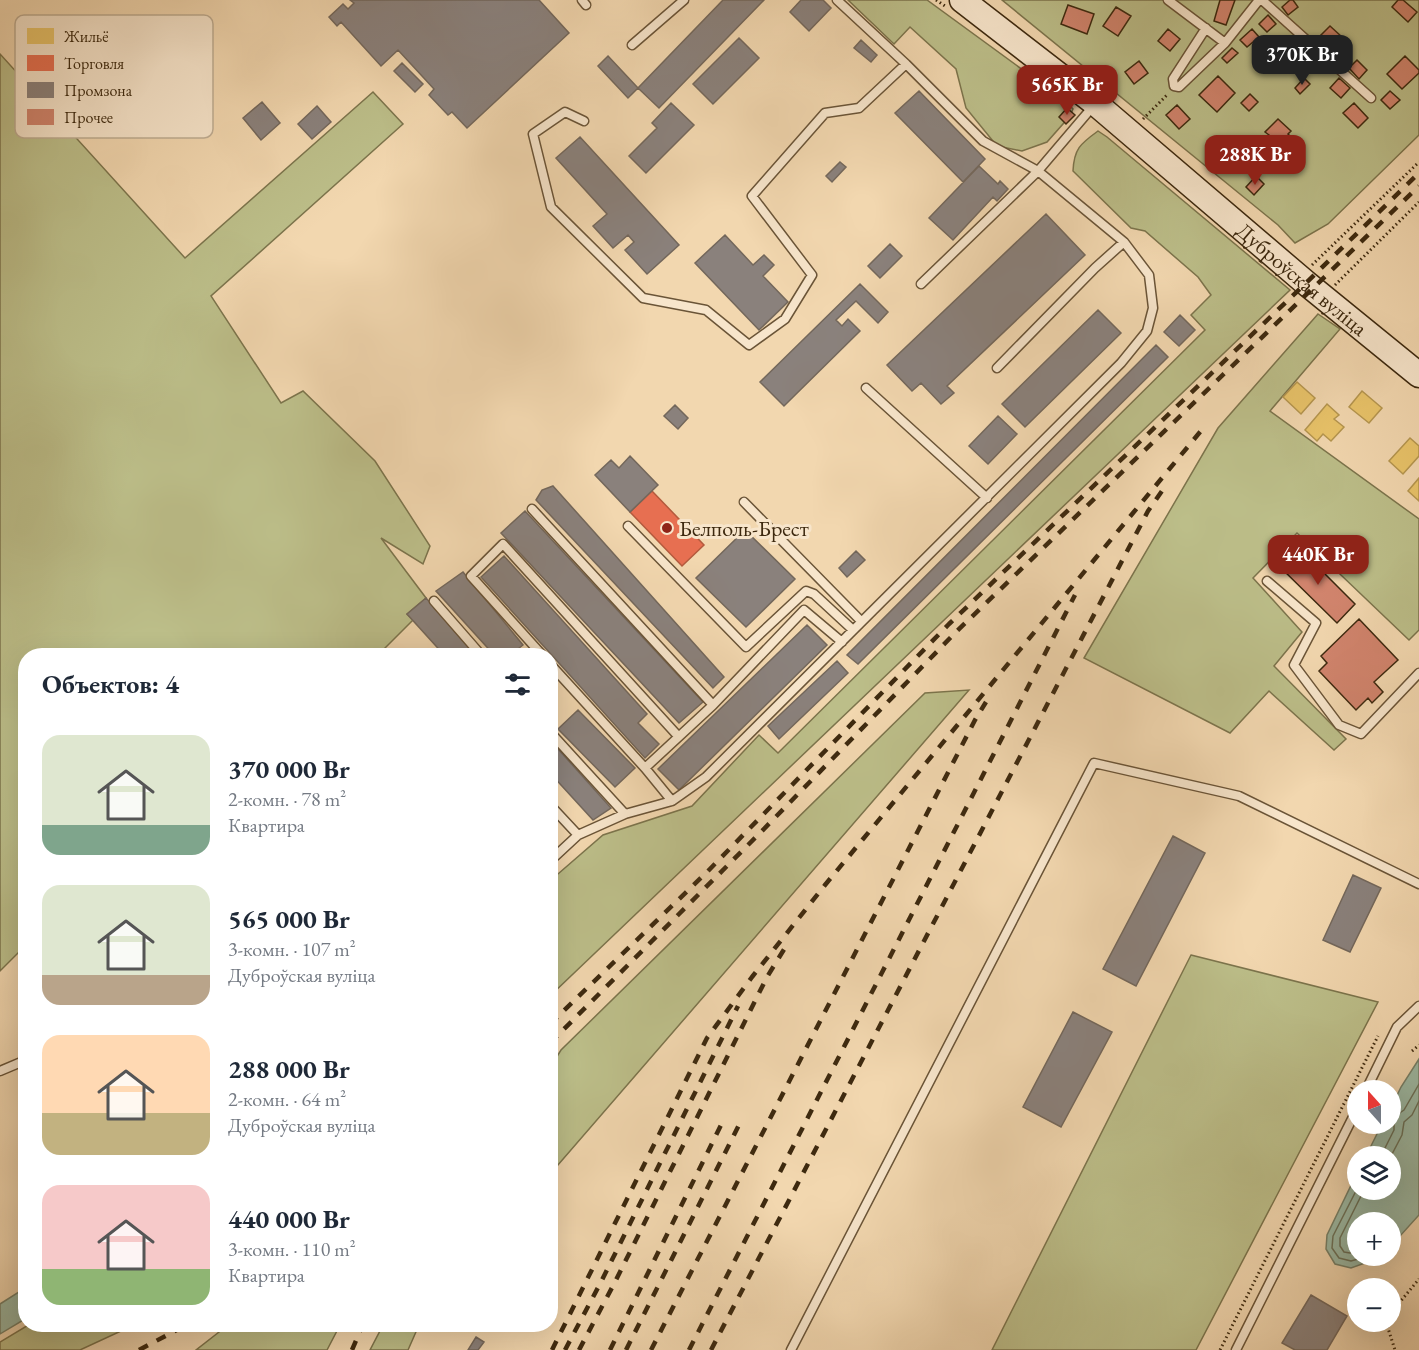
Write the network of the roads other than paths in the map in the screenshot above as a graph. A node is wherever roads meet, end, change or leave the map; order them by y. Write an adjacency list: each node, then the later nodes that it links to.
1 (684, 0): 8 (lane)
2 (837, 0): 9 (lane)
3 (962, 0): 11 (main road, Дуброўская вуліца)
4 (1168, 0): 6 (lane)
5 (1260, 0): 7 (lane); 10 (lane)
6 (1206, 28): 7 (lane); 7 (lane)
7 (1225, 43)
8 (632, 45)
9 (906, 64): 12 (lane); 13 (lane)
10 (1371, 98)
11 (1095, 103): 13 (lane); 17 (main road, Дуброўская вуліца)
12 (584, 121)
13 (1038, 171): 14 (lane); 15 (lane)
14 (1124, 242): 16 (lane); 19 (lane)
15 (921, 284)
16 (997, 368)
17 (1419, 375)
18 (866, 388): 19 (lane)
19 (987, 498): 25 (lane)
20 (744, 502): 25 (lane)
21 (532, 508): 32 (lane)
22 (628, 526): 26 (lane)
23 (1267, 581): 31 (lane)
24 (434, 601): 28 (lane)
25 (861, 621): 26 (lane)
26 (853, 630): 27 (lane)
27 (842, 642): 32 (lane); 36 (lane)
28 (475, 648)
29 (536, 648): 33 (lane)
30 (558, 673): 35 (lane)
31 (1419, 673)
32 (713, 705): 33 (lane)
33 (678, 736): 35 (lane)
34 (558, 741): 38 (lane)
35 (645, 768): 36 (lane)
36 (672, 801): 38 (lane)
37 (558, 814): 39 (lane)
38 (625, 814): 39 (lane)
39 (578, 835): 40 (lane)
40 (558, 854)
41 (1419, 884): 47 (lane)
42 (1419, 1006): 45 (lane)
43 (18, 1063): 44 (lane)
44 (0, 1071)
45 (1371, 1080)
46 (1347, 1129): 48 (lane)
47 (791, 1350)
48 (1236, 1350)

